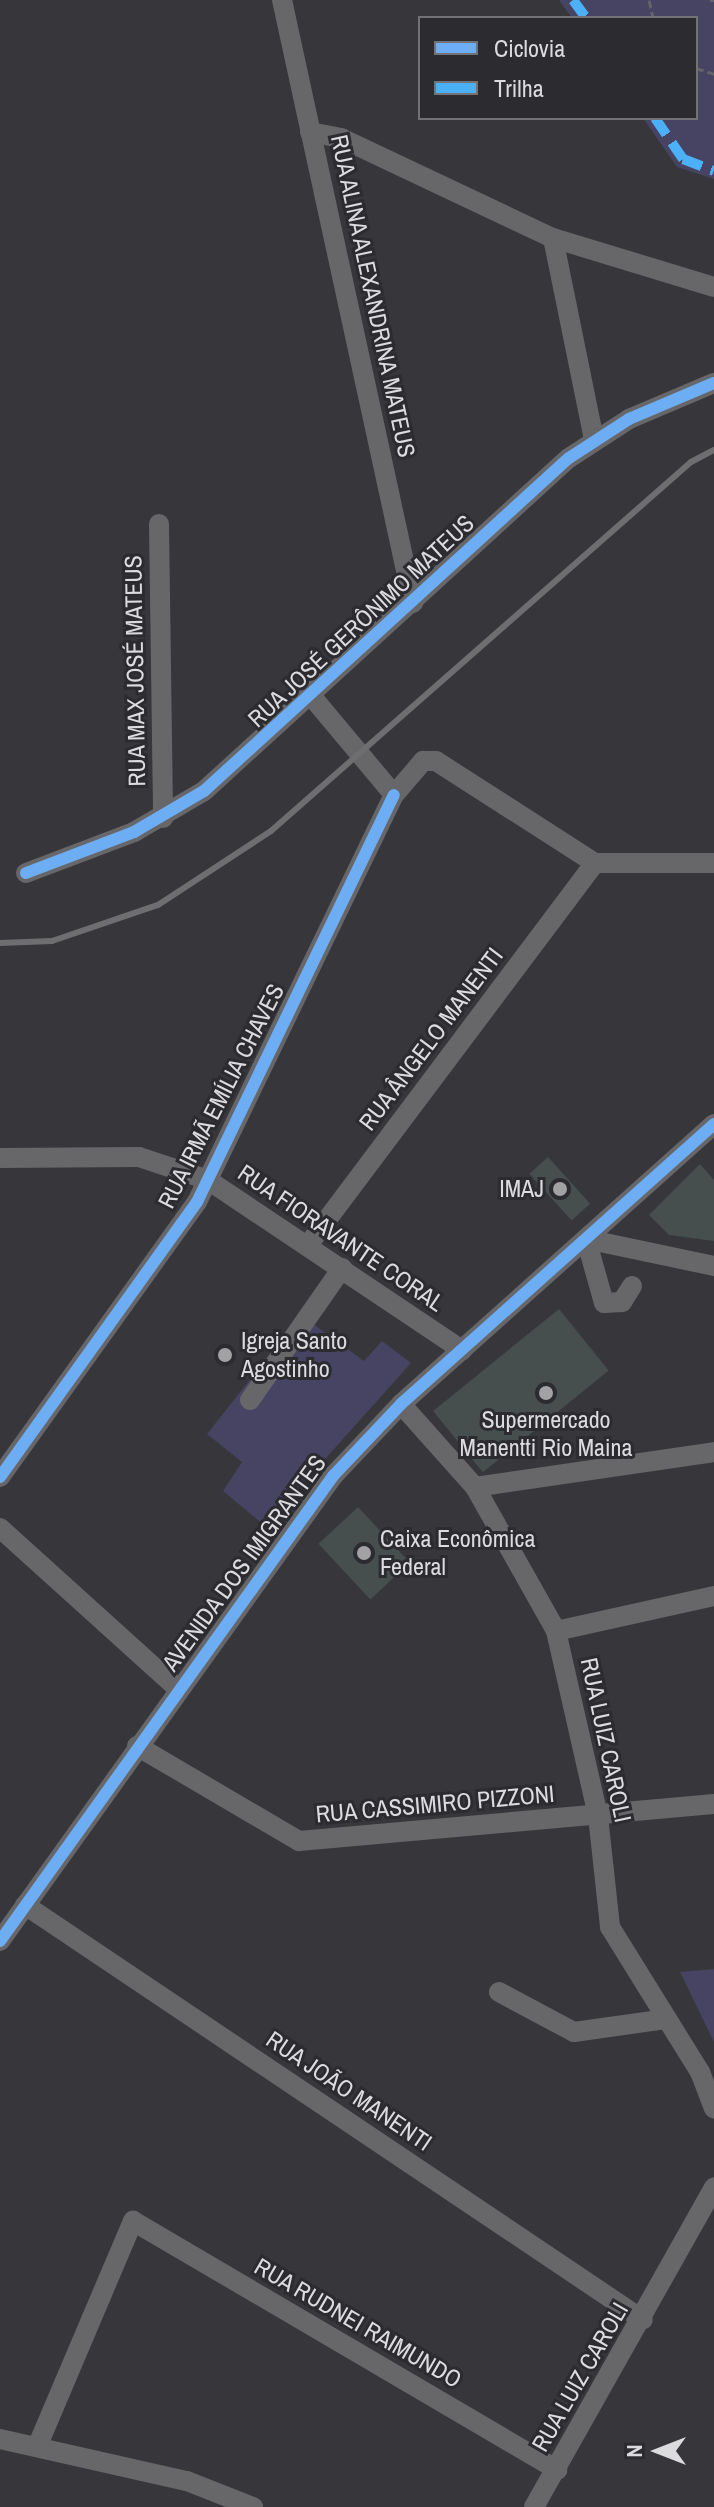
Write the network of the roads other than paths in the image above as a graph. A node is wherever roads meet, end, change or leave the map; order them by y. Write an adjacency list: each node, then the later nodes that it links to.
1 (282, 0): 2 (street, RUA ALINA ALEXANDRINA MATEUS)
2 (310, 132): 3 (street); 8 (street, RUA ALINA ALEXANDRINA MATEUS)
3 (553, 238): 4 (street); 6 (street)
4 (714, 287)
5 (714, 383): 6 (street, RUA JOSÉ GERÔNIMO MATEUS)
6 (594, 440): 8 (street, RUA JOSÉ GERÔNIMO MATEUS)
7 (159, 524): 11 (street, RUA MAX JOSÉ MATEUS)
8 (413, 603): 9 (street, RUA JOSÉ GERÔNIMO MATEUS)
9 (313, 698): 10 (street); 11 (street, RUA JOSÉ GERÔNIMO MATEUS)
10 (394, 795): 12 (street, RUA IRMÃ EMÍLIA CHAVES); 17 (street, RUA IRMÃ EMÍLIA CHAVES)
11 (163, 818): 14 (street, RUA JOSÉ GERÔNIMO MATEUS)
12 (595, 863): 13 (street); 19 (street, RUA ÂNGELO MANENTI)
13 (714, 863)
14 (26, 873)
15 (714, 1124): 18 (street, AVENIDA DOS IMIGRANTES)
16 (0, 1158): 17 (street, RUA FIORAVANTE CORAL)
17 (208, 1180): 19 (street, RUA FIORAVANTE CORAL); 27 (street, RUA IRMÃ EMÍLIA CHAVES)
18 (586, 1239): 20 (street); 22 (street); 23 (street, AVENIDA DOS IMIGRANTES)
19 (308, 1245): 21 (street, RUA FIORAVANTE CORAL)
20 (714, 1266)
21 (342, 1268): 23 (street, RUA FIORAVANTE CORAL); 24 (street)
22 (632, 1286)
23 (462, 1350): 25 (street, AVENIDA DOS IMIGRANTES)
24 (250, 1400)
25 (401, 1404): 28 (street, RUA LUIZ CAROLI); 32 (street, AVENIDA DOS IMIGRANTES)
26 (714, 1452): 28 (street)
27 (0, 1477)
28 (475, 1487): 31 (street, RUA LUIZ CAROLI)
29 (0, 1528): 32 (street)
30 (714, 1596): 31 (street)
31 (556, 1631): 35 (street, RUA LUIZ CAROLI)
32 (178, 1689): 33 (street, AVENIDA DOS IMIGRANTES)
33 (137, 1746): 35 (street, RUA CASSIMIRO PIZZONI); 36 (street, AVENIDA DOS IMIGRANTES)
34 (714, 1804): 35 (street, RUA CASSIMIRO PIZZONI)
35 (598, 1816): 39 (street, RUA LUIZ CAROLI)
36 (25, 1905): 37 (street, AVENIDA DOS IMIGRANTES); 42 (street, RUA JOÃO MANENTI)
37 (0, 1941)
38 (499, 1992): 39 (street)
39 (667, 2019): 40 (street, RUA LUIZ CAROLI)
40 (714, 2108)
41 (712, 2196): 42 (street, RUA LUIZ CAROLI)
42 (643, 2320): 45 (street, RUA LUIZ CAROLI)
43 (0, 2439): 44 (street)
44 (37, 2447): 45 (street, RUA RUDNEI RAIMUNDO); 46 (street)
45 (557, 2470): 48 (street, RUA LUIZ CAROLI)
46 (216, 2499): 47 (street)
47 (253, 2507)
48 (534, 2507)

